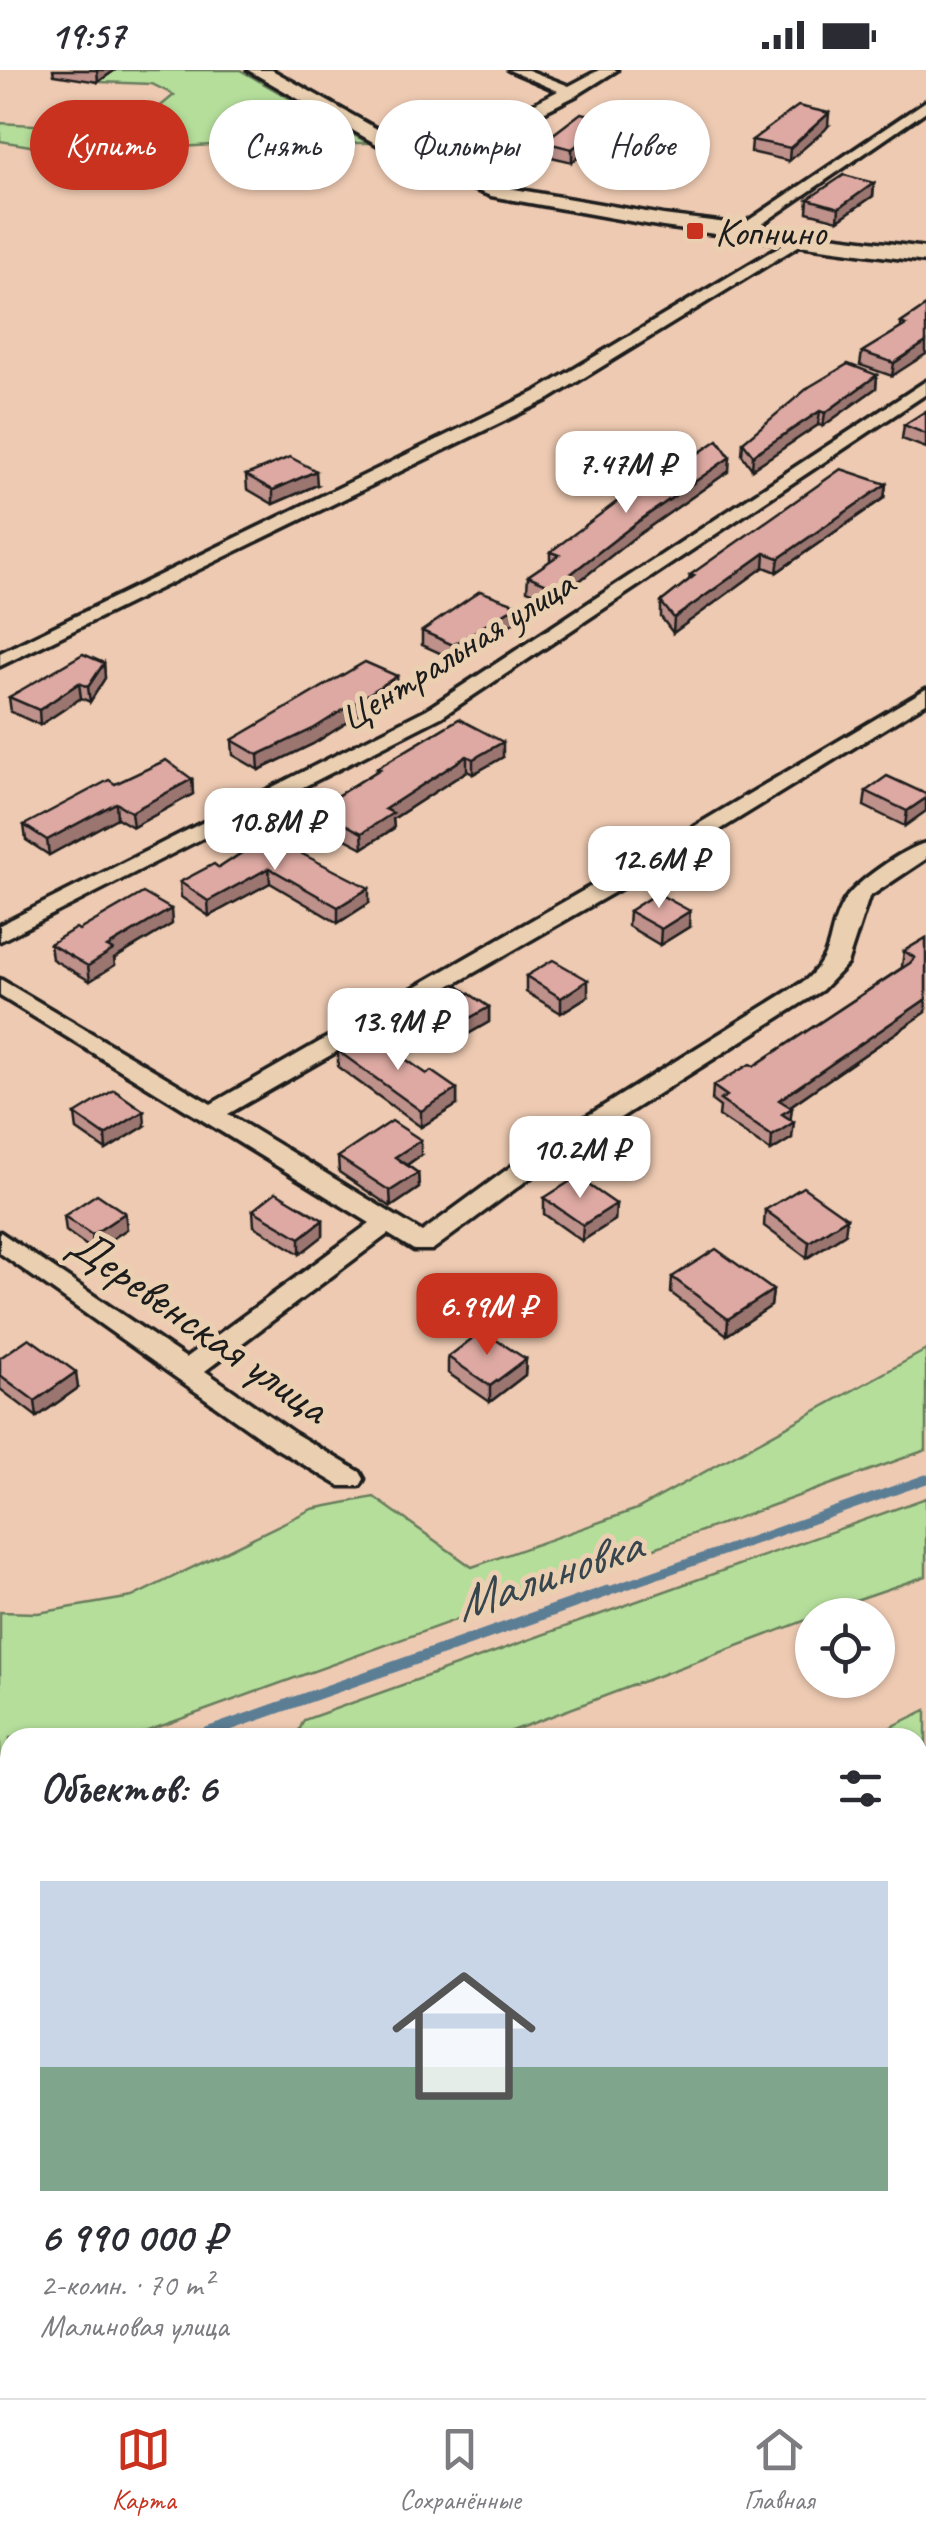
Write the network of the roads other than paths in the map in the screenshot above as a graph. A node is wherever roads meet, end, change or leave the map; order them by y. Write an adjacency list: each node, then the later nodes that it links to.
1 (258, 70): 7 (street)
2 (516, 70): 4 (street)
3 (610, 70): 4 (street)
4 (572, 92): 5 (street)
5 (554, 101)
6 (926, 104): 9 (street)
7 (375, 136)
8 (496, 190): 9 (street)
9 (741, 232): 10 (street)
10 (800, 240): 11 (street); 13 (street)
11 (926, 255)
12 (926, 386): 16 (street, Центральная улица)
13 (0, 660)
14 (926, 695): 18 (street)
15 (926, 849): 19 (street)
16 (0, 934)
17 (0, 986): 18 (street)
18 (209, 1115): 19 (street)
19 (388, 1222): 21 (street)
20 (0, 1241): 21 (street, Деревенская улица)
21 (188, 1370): 22 (street, Деревенская улица)
22 (350, 1479)

